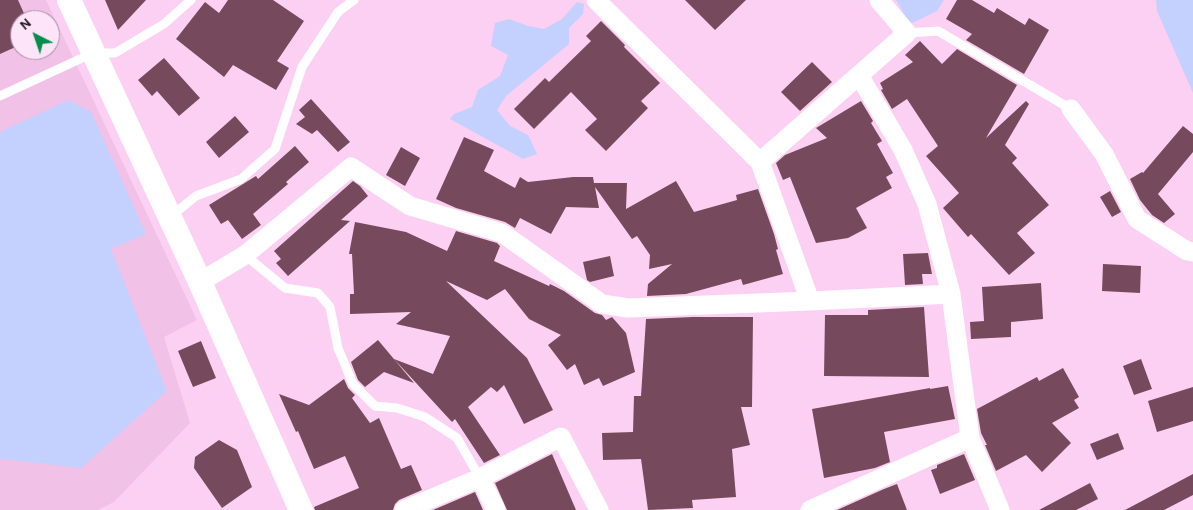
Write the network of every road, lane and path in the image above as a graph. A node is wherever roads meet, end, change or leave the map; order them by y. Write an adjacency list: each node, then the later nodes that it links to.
1 (69, 0): 7 (street)
2 (191, 0): 7 (lane)
3 (354, 0): 12 (lane)
4 (596, 0): 11 (street)
5 (880, 0): 6 (street)
6 (907, 32): 8 (street); 10 (lane)
7 (93, 53): 9 (lane); 12 (street)
8 (859, 75): 11 (street); 16 (street)
9 (0, 96)
10 (1071, 110): 13 (street)
11 (760, 162): 17 (street)
12 (170, 217): 15 (street)
13 (1193, 252)
14 (245, 255): 15 (street); 17 (street); 19 (lane)
15 (200, 282): 20 (street)
16 (951, 294): 17 (street); 18 (street)
17 (810, 301)
18 (970, 438): 24 (street); 25 (street)
19 (480, 478): 21 (street); 22 (street); 23 (street)
20 (301, 510)
21 (404, 510)
22 (496, 510)
23 (599, 510)
24 (810, 510)
25 (1000, 510)

